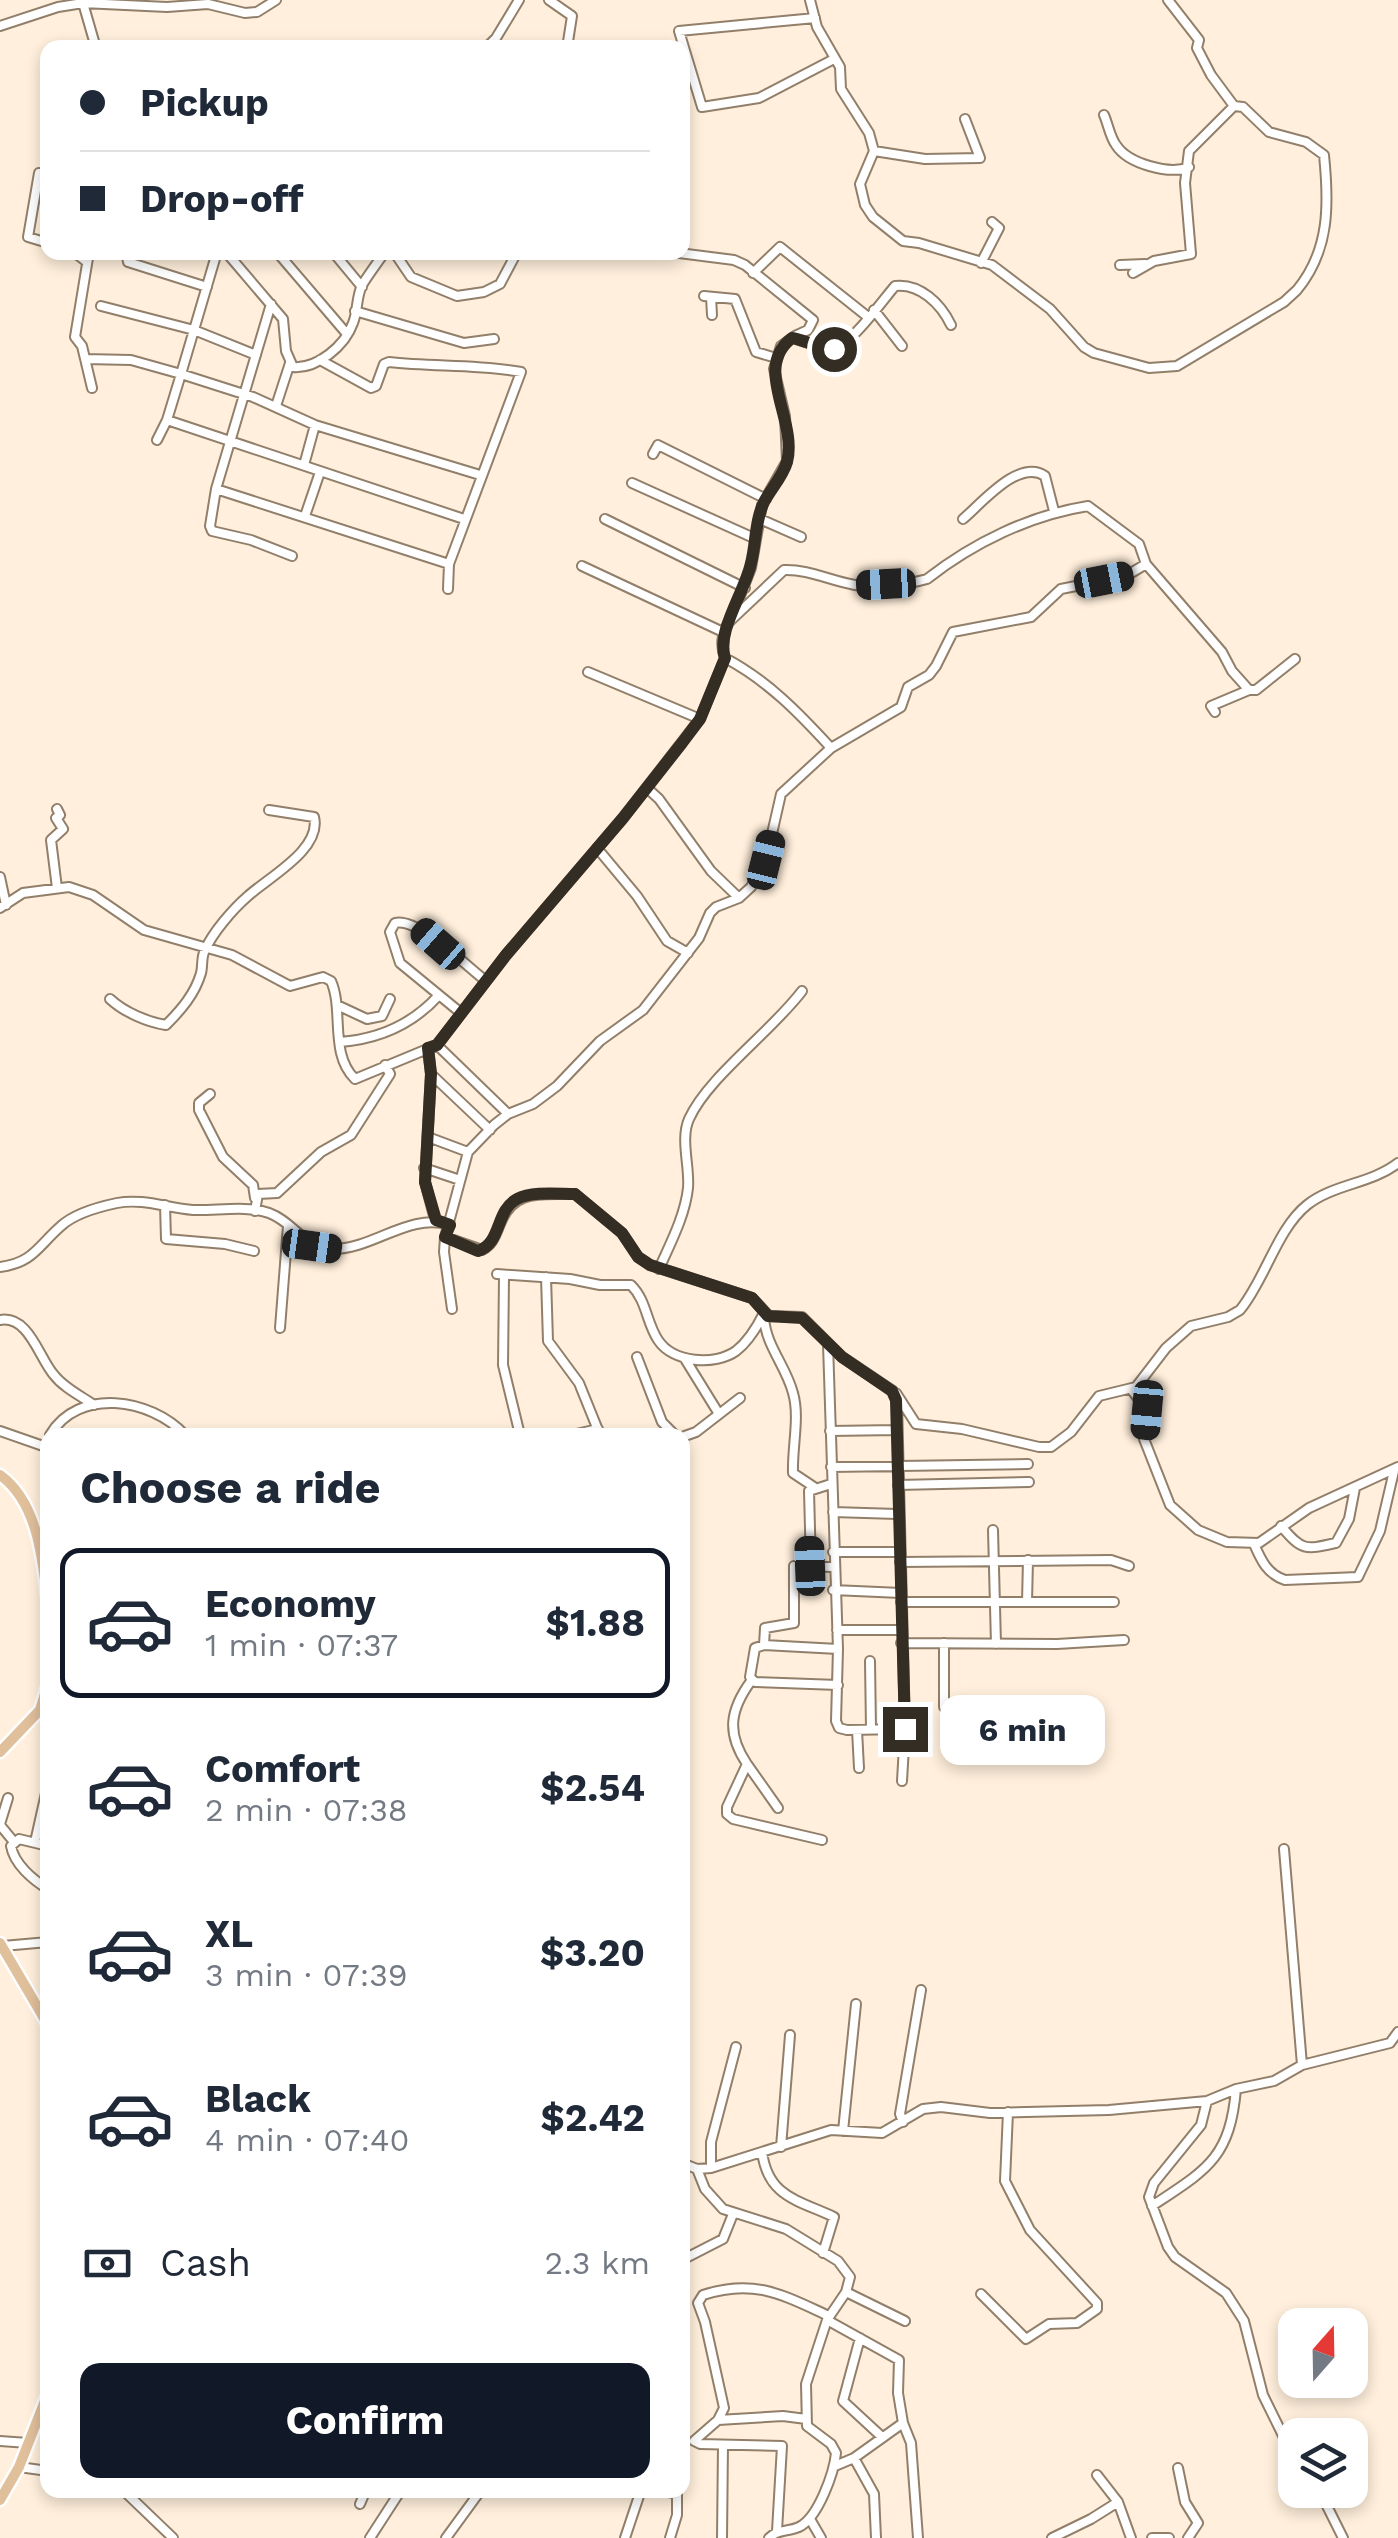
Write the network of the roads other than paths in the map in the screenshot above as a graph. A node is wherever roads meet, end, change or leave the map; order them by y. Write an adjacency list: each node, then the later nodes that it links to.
1 (276, 0): 6 (street)
2 (518, 0): 11 (street)
3 (550, 0): 12 (street)
4 (810, 0): 8 (street)
5 (1168, 0): 16 (street)
6 (134, 2): 7 (street)
7 (83, 4): 9 (street); 10 (street)
8 (815, 18): 13 (street); 14 (street)
9 (0, 26)
10 (94, 40)
11 (494, 40)
12 (568, 40)
13 (682, 40)
14 (834, 59): 15 (street); 19 (street)
15 (690, 67)
16 (1234, 106): 20 (street); 34 (street)
17 (1104, 115): 20 (street)
18 (964, 119): 19 (street)
19 (874, 151): 34 (street)
20 (1189, 167): 35 (street)
21 (39, 173): 23 (street)
22 (992, 222): 34 (street)
23 (40, 240)
24 (690, 254): 37 (street)
25 (88, 260): 54 (street)
26 (128, 260): 40 (street)
27 (215, 260): 40 (street)
28 (233, 260): 41 (street)
29 (284, 260): 48 (street)
30 (340, 260): 39 (street)
31 (379, 260): 39 (street)
32 (399, 260): 33 (street)
33 (514, 260)
34 (981, 263)
35 (1145, 264): 36 (street); 38 (street)
36 (1120, 265)
37 (754, 273): 44 (street); 49 (street)
38 (1132, 273)
39 (362, 286): 43 (street)
40 (207, 287): 47 (street)
41 (271, 304): 52 (street); 56 (street)
42 (102, 306): 47 (street)
43 (355, 311): 48 (street); 50 (street)
44 (871, 314): 46 (street); 49 (street); 51 (street)
45 (712, 315): 53 (street)
46 (950, 326)
47 (194, 330): 52 (street); 57 (street)
48 (348, 334): 55 (street)
49 (792, 338): 53 (street)
50 (494, 339)
51 (902, 346)
52 (256, 355): 59 (street)
53 (776, 358): 71 (street)
54 (85, 359): 57 (street); 58 (street)
55 (320, 360): 56 (street); 68 (street)
56 (290, 362): 60 (street)
57 (181, 374): 59 (street); 61 (street)
58 (92, 388)
59 (244, 394): 60 (street); 64 (street)
60 (276, 406): 62 (street)
61 (167, 420): 63 (street); 64 (street)
62 (315, 425): 66 (street); 68 (street)
63 (157, 440)
64 (230, 440): 66 (street); 70 (street)
65 (653, 454): 71 (street)
66 (304, 465): 67 (street)
67 (320, 472): 73 (street); 74 (street)
68 (480, 474): 74 (street)
69 (632, 483): 79 (street)
70 (216, 489): 73 (street); 80 (street)
71 (766, 499): 76 (street)
72 (1054, 512): 77 (street); 82 (street); 86 (street)
73 (305, 516): 81 (street)
74 (464, 519): 81 (street)
75 (605, 519): 84 (street)
76 (760, 519): 78 (street); 79 (street)
77 (963, 519)
78 (801, 537)
79 (756, 539): 84 (street)
80 (292, 556)
81 (448, 564): 85 (street)
82 (1146, 564): 91 (street); 94 (street)
83 (582, 566): 87 (street)
84 (744, 588): 86 (street)
85 (448, 589)
86 (730, 622): 87 (street)
87 (723, 632): 88 (street)
88 (725, 658): 93 (street); 94 (street)
89 (1295, 659): 91 (street)
90 (588, 672): 93 (street)
91 (1249, 690): 92 (street)
92 (1214, 712)
93 (700, 719): 95 (street)
94 (831, 748): 101 (street)
95 (646, 788): 98 (street); 101 (street)
96 (57, 809): 100 (street)
97 (269, 810): 103 (street)
98 (597, 848): 104 (street); 105 (street)
99 (0, 877): 102 (street)
100 (57, 888): 102 (street); 103 (street)
101 (740, 898): 104 (street)
102 (3, 906)
103 (208, 947): 108 (street); 110 (street)
104 (688, 953): 117 (street)
105 (486, 981): 107 (street); 111 (street)
106 (802, 991): 133 (street)
107 (439, 995): 111 (street); 112 (street)
108 (110, 999)
109 (390, 999): 110 (street)
110 (337, 1005): 112 (street)
111 (461, 1014): 113 (street)
112 (340, 1042): 114 (street)
113 (432, 1046): 114 (street); 115 (street); 117 (street)
114 (386, 1065): 124 (street)
115 (431, 1074): 118 (street); 119 (street)
116 (210, 1094): 124 (street)
117 (508, 1114): 118 (street)
118 (490, 1130): 120 (street)
119 (428, 1137): 120 (street); 122 (street)
120 (468, 1152): 123 (street)
121 (1398, 1163): 142 (street)
122 (424, 1168): 123 (street); 127 (street)
123 (460, 1180): 128 (street)
124 (255, 1198): 126 (street)
125 (165, 1205): 126 (street); 131 (street); 132 (street)
126 (255, 1211): 129 (street)
127 (436, 1220): 128 (street); 129 (street)
128 (450, 1225): 130 (street)
129 (288, 1226): 138 (street)
130 (445, 1237): 133 (street); 135 (street)
131 (254, 1251)
132 (0, 1267)
133 (659, 1268): 136 (street)
134 (546, 1277): 141 (street); 149 (street); 150 (street)
135 (452, 1309)
136 (764, 1313): 139 (street); 141 (street); 165 (street)
137 (0, 1320): 145 (street)
138 (280, 1328)
139 (828, 1342): 143 (street); 154 (street)
140 (636, 1358): 151 (street)
141 (686, 1359): 146 (street)
142 (1132, 1389): 143 (street); 171 (street)
143 (892, 1391): 152 (street)
144 (740, 1398): 146 (street)
145 (94, 1405): 147 (street); 148 (street)
146 (719, 1414): 155 (street)
147 (54, 1428)
148 (175, 1428)
149 (518, 1428)
150 (597, 1428)
151 (668, 1428)
152 (896, 1430): 154 (street); 158 (street)
153 (0, 1431): 156 (street)
154 (830, 1431): 159 (street)
155 (690, 1434)
156 (40, 1445)
157 (1028, 1464): 158 (street)
158 (897, 1466): 159 (street); 164 (street)
159 (831, 1467): 163 (street)
160 (1396, 1469): 166 (street); 171 (street)
161 (0, 1475): 172 (main road)
162 (1029, 1482): 164 (street)
163 (831, 1484): 165 (street); 167 (street)
164 (898, 1485): 168 (street)
165 (814, 1488): 177 (street)
166 (1355, 1488): 169 (street); 169 (street)
167 (833, 1512): 168 (street); 173 (street)
168 (897, 1514): 174 (street)
169 (1281, 1526): 171 (street)
170 (993, 1530): 175 (street)
171 (1254, 1544)
172 (40, 1552)
173 (833, 1552): 174 (street); 179 (street)
174 (900, 1557): 175 (street); 181 (street)
175 (993, 1560): 176 (street); 182 (street)
176 (1028, 1560): 178 (street); 183 (street)
177 (810, 1566): 179 (street); 191 (street)
178 (1130, 1566)
179 (833, 1567): 180 (street)
180 (834, 1590): 181 (street); 185 (street)
181 (901, 1597): 182 (street); 186 (street)
182 (994, 1602): 183 (street); 190 (street)
183 (1027, 1602): 184 (street)
184 (1114, 1602)
185 (837, 1630): 186 (street); 192 (street)
186 (901, 1630): 188 (street)
187 (1124, 1640): 190 (street)
188 (901, 1643): 189 (street); 198 (street)
189 (944, 1643): 190 (street); 196 (street)
190 (996, 1644)
191 (764, 1645): 192 (street); 194 (street)
192 (838, 1649): 195 (street)
193 (870, 1661): 200 (street)
194 (751, 1681): 195 (street); 202 (street)
195 (838, 1684): 199 (street)
196 (944, 1706)
197 (40, 1716): 201 (main road)
198 (905, 1729): 200 (street); 204 (street)
199 (857, 1730): 200 (street); 203 (street)
200 (871, 1730)
201 (0, 1752)
202 (746, 1764): 206 (street); 209 (street)
203 (860, 1768)
204 (902, 1781)
205 (8, 1798): 208 (street)
206 (778, 1808)
207 (40, 1820): 211 (street)
208 (0, 1824): 210 (street)
209 (822, 1840)
210 (14, 1842): 211 (street); 214 (street)
211 (35, 1842): 212 (street)
212 (40, 1844)
213 (1284, 1848): 223 (street)
214 (40, 1884)
215 (40, 1942): 216 (street)
216 (2, 1944): 219 (main road)
217 (921, 1990): 227 (street)
218 (856, 2004): 228 (street)
219 (40, 2011)
220 (1398, 2032): 223 (street)
221 (790, 2035): 229 (street)
222 (736, 2047): 232 (street)
223 (1302, 2065): 224 (street)
224 (1236, 2088): 225 (street); 234 (street)
225 (1207, 2101): 226 (street); 234 (street)
226 (1008, 2112): 227 (street); 239 (street)
227 (903, 2122): 228 (street)
228 (843, 2131): 229 (street)
229 (781, 2146): 230 (street)
230 (762, 2152): 232 (street); 236 (street)
231 (690, 2166): 233 (street)
232 (711, 2168): 233 (street)
233 (697, 2169): 235 (street)
234 (1152, 2206): 247 (street)
235 (733, 2214): 236 (street); 237 (street)
236 (823, 2253): 238 (street)
237 (690, 2256)
238 (846, 2292): 240 (street); 241 (street)
239 (981, 2294)
240 (828, 2318): 242 (street); 244 (street); 245 (street)
241 (905, 2320)
242 (860, 2338): 246 (street); 248 (street)
243 (40, 2413): 251 (main road)
244 (718, 2420): 245 (street); 250 (street)
245 (806, 2420): 255 (street)
246 (902, 2422): 248 (street); 281 (street)
247 (1278, 2430)
248 (882, 2437): 254 (street)
249 (0, 2441): 251 (street)
250 (694, 2441): 252 (street); 253 (street)
251 (28, 2443): 256 (main road)
252 (690, 2443)
253 (723, 2444): 271 (street); 277 (street)
254 (854, 2458): 255 (street); 280 (street)
255 (835, 2466): 270 (street)
256 (19, 2468): 258 (street); 266 (main road)
257 (1178, 2468): 286 (street)
258 (40, 2470)
259 (1096, 2475): 267 (street)
260 (131, 2498): 272 (street)
261 (363, 2498): 268 (street)
262 (396, 2498): 273 (street)
263 (474, 2498): 274 (street)
264 (638, 2498): 275 (street)
265 (677, 2498): 276 (street)
266 (0, 2500)
267 (1118, 2502): 282 (street); 283 (street)
268 (360, 2504)
269 (1328, 2508): 287 (street)
270 (810, 2519): 271 (street); 279 (street)
271 (777, 2531): 278 (street)
272 (172, 2538)
273 (370, 2538)
274 (446, 2538)
275 (625, 2538)
276 (670, 2538)
277 (722, 2538)
278 (768, 2538)
279 (821, 2538)
280 (876, 2538)
281 (918, 2538)
282 (1052, 2538)
283 (1132, 2538)
284 (1152, 2538): 285 (street)
285 (1169, 2538)
286 (1188, 2538)
287 (1343, 2538)

